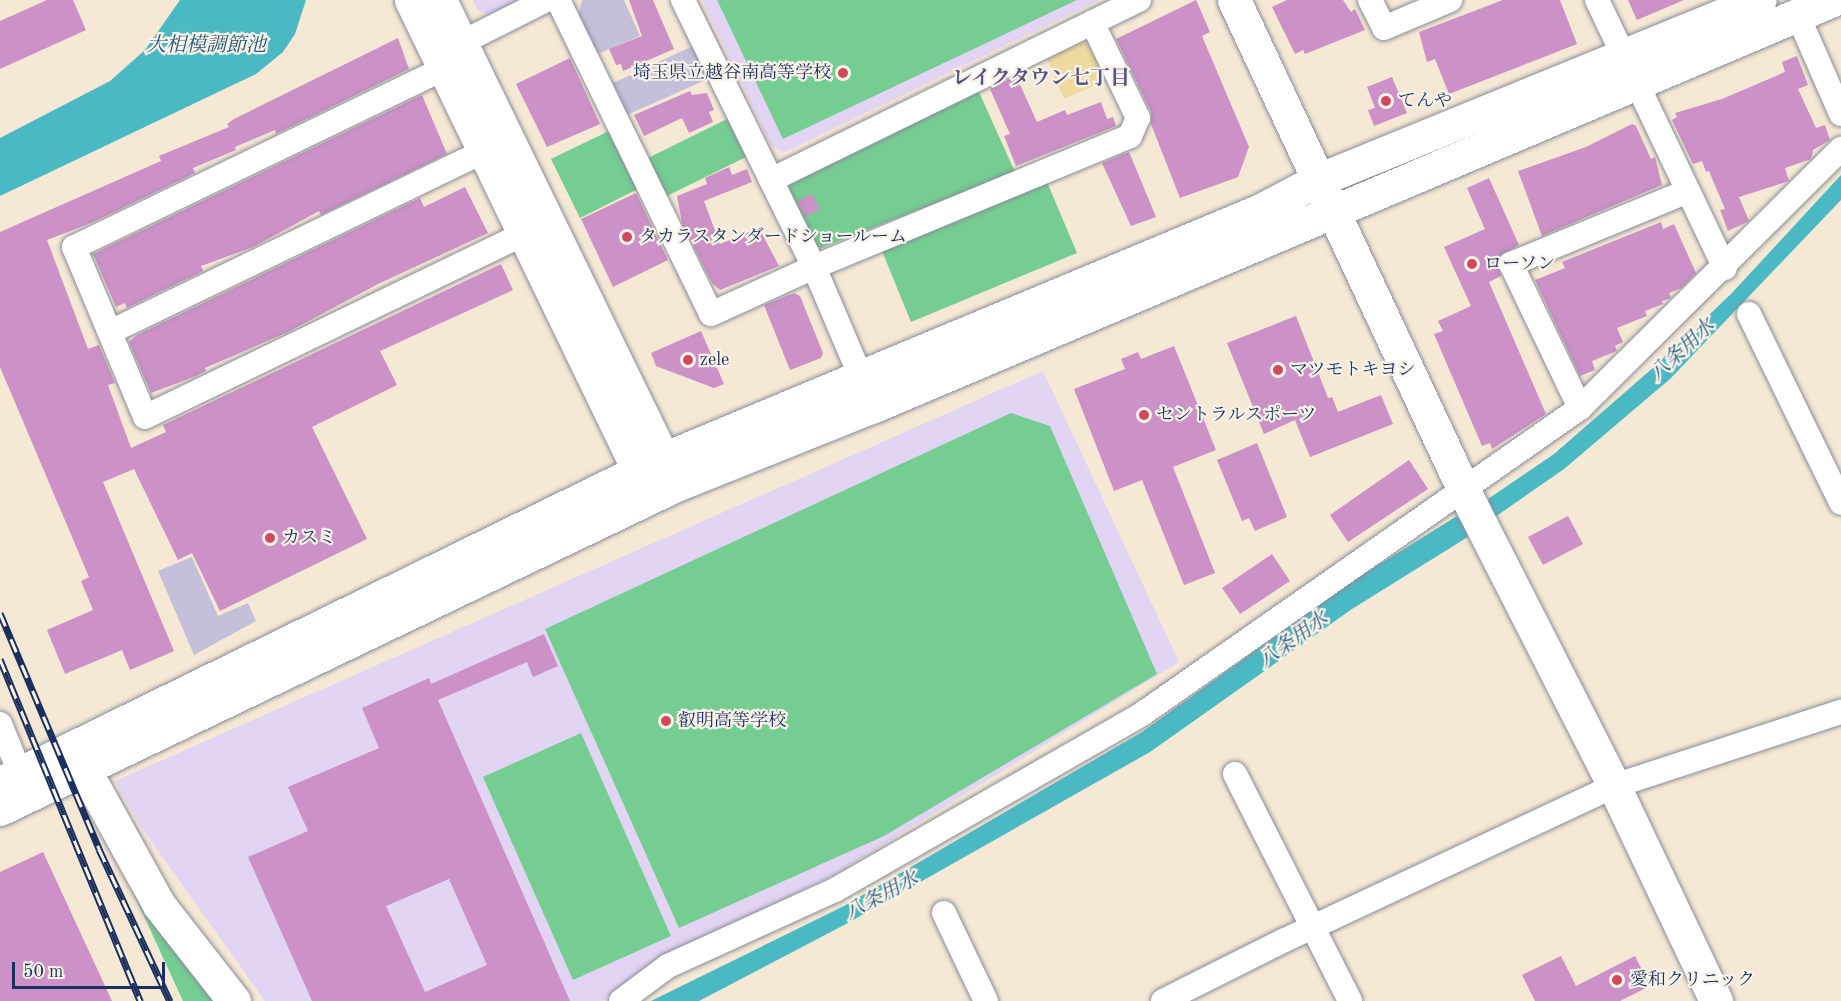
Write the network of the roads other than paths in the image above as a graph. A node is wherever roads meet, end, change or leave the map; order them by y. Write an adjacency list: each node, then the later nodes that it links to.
1 (411, 0): 15 (street)
2 (440, 0): 15 (street)
3 (546, 0): 15 (street)
4 (558, 0): 25 (street)
5 (683, 0): 20 (street)
6 (1139, 0): 14 (street)
7 (1234, 0): 21 (street)
8 (1370, 0): 9 (street)
9 (1450, 0)
10 (1597, 0): 16 (street)
11 (1760, 0): 16 (street)
12 (1833, 0): 13 (street)
13 (1798, 16): 16 (street); 17 (street)
14 (1092, 22): 20 (street); 25 (street)
15 (453, 55): 19 (street); 28 (street); 31 (street)
16 (1631, 70): 21 (street); 22 (street); 23 (street)
17 (1841, 114)
18 (1841, 149): 26 (street)
19 (485, 151): 24 (street); 28 (street)
20 (771, 180): 25 (street)
21 (1318, 180): 23 (street); 29 (street)
22 (1686, 192): 26 (street); 30 (street)
23 (1332, 210): 29 (street); 33 (street)
24 (523, 234): 28 (street); 31 (street)
25 (814, 267): 29 (street)
26 (1725, 268): 30 (street)
27 (1749, 314): 32 (street)
28 (110, 332)
29 (868, 392): 31 (street)
30 (1580, 408): 33 (street)
31 (657, 478): 36 (street); 38 (street)
32 (1841, 502)
33 (1475, 510): 39 (street); 44 (street)
34 (1841, 712): 39 (street)
35 (0, 723): 38 (street)
36 (84, 769): 40 (street); 43 (street)
37 (1235, 774): 42 (street)
38 (10, 778)
39 (1614, 786): 42 (street); 48 (street)
40 (0, 809)
41 (944, 913): 45 (street)
42 (1314, 929): 46 (street); 47 (street)
43 (234, 1001)
44 (621, 1001)
45 (986, 1001)
46 (1163, 1001)
47 (1350, 1001)
48 (1716, 1001)

